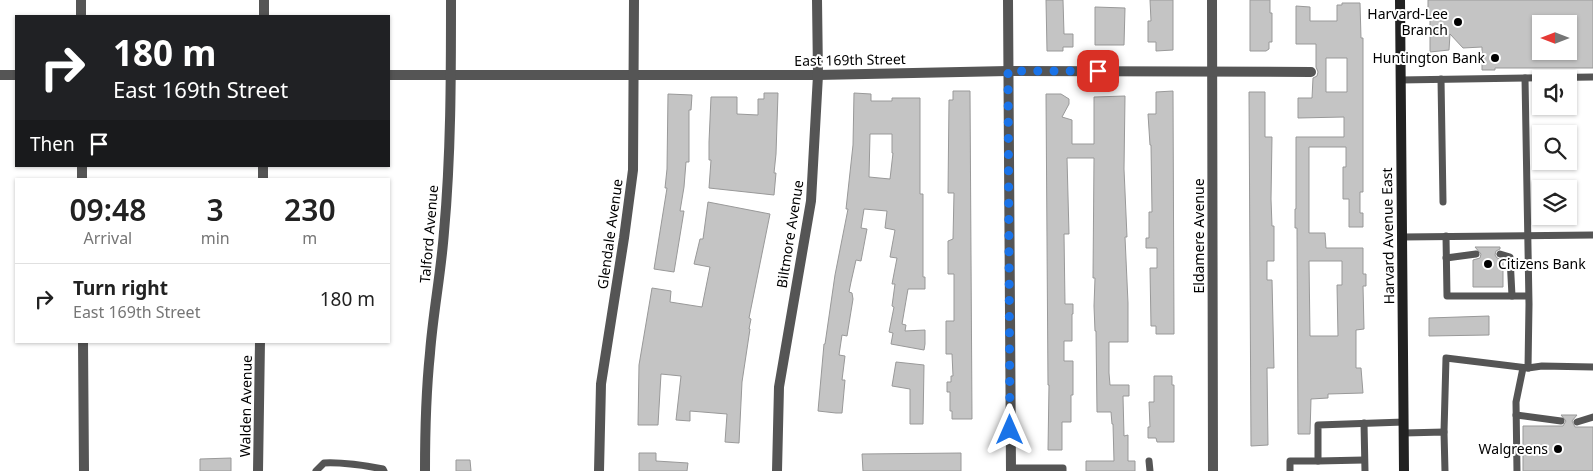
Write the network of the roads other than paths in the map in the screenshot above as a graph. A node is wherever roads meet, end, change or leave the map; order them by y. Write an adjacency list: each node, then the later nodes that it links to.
1 (81, 0): 9 (street)
2 (264, 0): 10 (street)
3 (450, 0): 15 (street, Talford Avenue)
4 (634, 0): 18 (street, Glendale Avenue)
5 (817, 0): 19 (street, Biltmore Avenue)
6 (1008, 0): 11 (street)
7 (1212, 0): 12 (street, Eldamere Avenue)
8 (1400, 0): 23 (main road, Harvard Avenue East)
9 (81, 15)
10 (264, 15)
11 (1008, 71): 12 (street, East 169th Street); 19 (street, East 169th Street); 49 (street)
12 (1212, 72): 13 (street, East 169th Street); 59 (street, Eldamere Avenue)
13 (1311, 72)
14 (390, 74): 15 (street, East 169th Street)
15 (451, 74): 18 (street, East 169th Street); 54 (street, Talford Avenue)
16 (0, 75): 17 (street)
17 (15, 75)
18 (634, 75): 19 (street, East 169th Street); 55 (street, Glendale Avenue)
19 (818, 75): 56 (street, Biltmore Avenue)
20 (1593, 77): 21 (lane)
21 (1525, 78): 22 (lane); 27 (lane)
22 (1441, 79): 23 (lane); 24 (lane)
23 (1400, 80): 28 (main road, Harvard Avenue East)
24 (1443, 202)
25 (1593, 235): 27 (lane)
26 (1446, 236): 27 (lane); 28 (lane); 31 (lane)
27 (1527, 236): 33 (lane)
28 (1402, 237): 40 (main road, Harvard Avenue East)
29 (1476, 254): 31 (lane)
30 (1500, 254): 32 (lane)
31 (1446, 258): 32 (lane)
32 (1512, 296): 33 (lane)
33 (1528, 296): 37 (lane)
34 (83, 343): 50 (street)
35 (260, 343): 51 (street, Walden Avenue)
36 (1593, 367): 37 (lane)
37 (1525, 368): 38 (lane); 44 (lane)
38 (1516, 415): 41 (lane); 64 (lane)
39 (1593, 417): 42 (lane)
40 (1404, 422): 43 (lane); 45 (main road, Harvard Avenue East)
41 (1562, 422)
42 (1577, 422)
43 (1365, 423): 46 (lane); 48 (lane)
44 (1444, 432): 45 (lane); 63 (lane)
45 (1404, 433): 62 (main road, Harvard Avenue East)
46 (1364, 460): 48 (lane); 61 (lane)
47 (1149, 461): 58 (lane)
48 (1318, 461): 60 (lane)
49 (1011, 470): 57 (lane)
50 (84, 471)
51 (258, 471)
52 (316, 471): 53 (lane)
53 (384, 471)
54 (425, 471)
55 (599, 471)
56 (777, 471)
57 (1063, 471)
58 (1150, 471)
59 (1213, 471)
60 (1290, 471)
61 (1364, 471)
62 (1404, 471)
63 (1445, 471)
64 (1516, 471)

